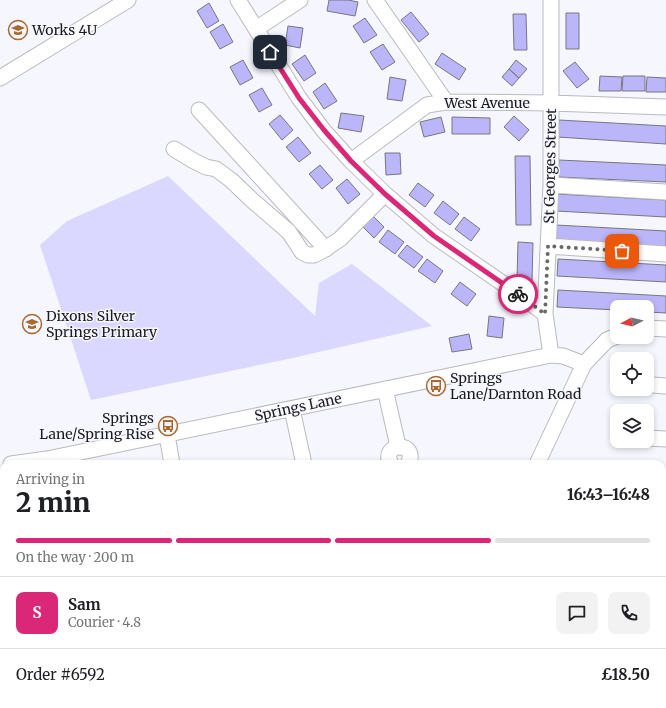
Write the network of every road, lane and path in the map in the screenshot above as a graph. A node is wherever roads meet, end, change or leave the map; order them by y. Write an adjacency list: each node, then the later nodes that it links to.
1 (128, 0): 7 (street)
2 (238, 0): 6 (street)
3 (300, 0): 6 (street)
4 (375, 0): 8 (street)
5 (552, 0): 9 (street, St Georges Street)
6 (256, 29): 13 (street)
7 (0, 78)
8 (446, 102): 9 (street, West Avenue); 13 (street, West Avenue)
9 (551, 103): 10 (street, West Avenue); 14 (street, St Georges Street)
10 (666, 108)
11 (198, 110): 18 (street)
12 (174, 149): 18 (street)
13 (351, 161): 16 (street)
14 (551, 185): 15 (street); 17 (street, St Georges Street)
15 (666, 192)
16 (385, 194): 18 (street); 20 (street)
17 (548, 246): 19 (street); 20 (street, St Georges Street)
18 (326, 249)
19 (666, 254)
20 (545, 314): 24 (street, St Georges Street)
21 (654, 328): 22 (street)
22 (666, 329)
23 (610, 339): 25 (street)
24 (551, 354): 25 (street, Springs Lane); 26 (street, Springs Lane)
25 (584, 364): 37 (street)
26 (385, 389): 27 (street, Springs Lane); 31 (street)
27 (292, 409): 28 (street, Springs Lane); 34 (street)
28 (167, 434): 32 (street, Springs Lane); 33 (street)
29 (654, 438): 30 (street)
30 (666, 439)
31 (398, 446): 35 (street); 36 (street)
32 (40, 460)
33 (171, 460)
34 (303, 460)
35 (389, 460)
36 (410, 460)
37 (539, 460)

